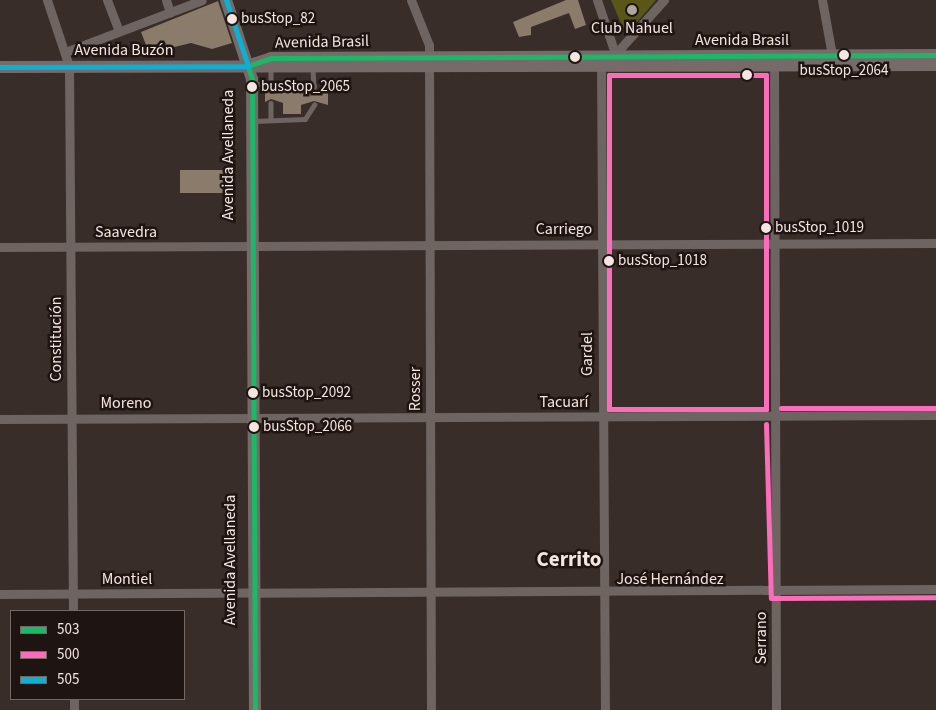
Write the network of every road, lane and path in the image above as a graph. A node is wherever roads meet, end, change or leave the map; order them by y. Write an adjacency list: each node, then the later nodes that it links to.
1 (47, 0): 12 (street, Constitución)
2 (107, 0): 11 (street)
3 (166, 0): 10 (street)
4 (202, 0): 10 (street)
5 (226, 0): 21 (main road)
6 (411, 0): 17 (street, Rosser)
7 (597, 0): 15 (street)
8 (664, 0): 15 (street)
9 (822, 0): 13 (street)
10 (170, 12): 11 (street)
11 (119, 31): 12 (street)
12 (68, 51): 20 (street, Constitución)
13 (832, 55): 14 (main road, Avenida Brasil); 16 (main road, Avenida Brasil)
14 (936, 55)
15 (618, 58): 16 (main road, Avenida Brasil); 18 (main road, Avenida Brasil)
16 (774, 61): 19 (main road, Avenida Brasil); 34 (street, Serrano)
17 (428, 62): 18 (main road, Avenida Brasil); 21 (main road, Avenida Brasil); 24 (main road, Avenida Brasil); 36 (street, Rosser)
18 (601, 63): 35 (street, Gardel)
19 (936, 65)
20 (70, 66): 21 (main road, Avenida Buzón); 22 (main road, Avenida Buzón); 39 (street, Constitución)
21 (248, 66): 23 (main road, Avenida Brasil); 25 (main road, Avenida Avellaneda); 37 (main road, Avenida Avellaneda)
22 (0, 67)
23 (271, 69): 24 (main road, Avenida Brasil); 28 (lane)
24 (313, 69): 27 (lane)
25 (252, 84): 28 (lane); 32 (main road, Avenida Avellaneda)
26 (289, 85): 28 (lane)
27 (302, 86)
28 (271, 87)
29 (271, 102): 31 (lane)
30 (314, 105): 31 (lane)
31 (272, 120): 32 (lane)
32 (252, 121): 37 (main road, Avenida Avellaneda)
33 (936, 242): 34 (street, Carriego)
34 (774, 243): 35 (street, Carriego); 41 (street, Serrano)
35 (601, 244): 36 (street, Carriego); 43 (street, Gardel)
36 (430, 245): 37 (street, Carriego); 42 (street, Rosser)
37 (249, 246): 39 (street, Saavedra); 44 (main road, Avenida Avellaneda)
38 (0, 247): 39 (street, Saavedra)
39 (71, 247): 46 (street, Constitución)
40 (936, 415): 41 (street, Tacuarí)
41 (772, 416): 43 (street, Tacuarí); 49 (street, Serrano)
42 (430, 417): 43 (street, Tacuarí); 44 (street, Tacuarí); 53 (street, Rosser)
43 (602, 417): 52 (street, Gardel)
44 (249, 418): 46 (street, Moreno); 48 (main road, Avenida Avellaneda)
45 (0, 419): 46 (street, Moreno)
46 (72, 419): 51 (street, Constitución)
47 (936, 589): 49 (street, José Hernández)
48 (250, 593): 51 (street, Montiel); 53 (street, José Hernández); 55 (main road, Avenida Avellaneda); 56 (main road, Avenida Avellaneda)
49 (776, 593): 52 (street, José Hernández); 59 (street, Serrano)
50 (0, 594): 51 (street, Montiel)
51 (73, 594): 54 (street, Constitución)
52 (605, 594): 53 (street, José Hernández); 58 (street, Gardel)
53 (431, 595): 57 (street, Rosser)
54 (73, 610)
55 (247, 710)
56 (255, 710)
57 (431, 710)
58 (605, 710)
59 (776, 710)

